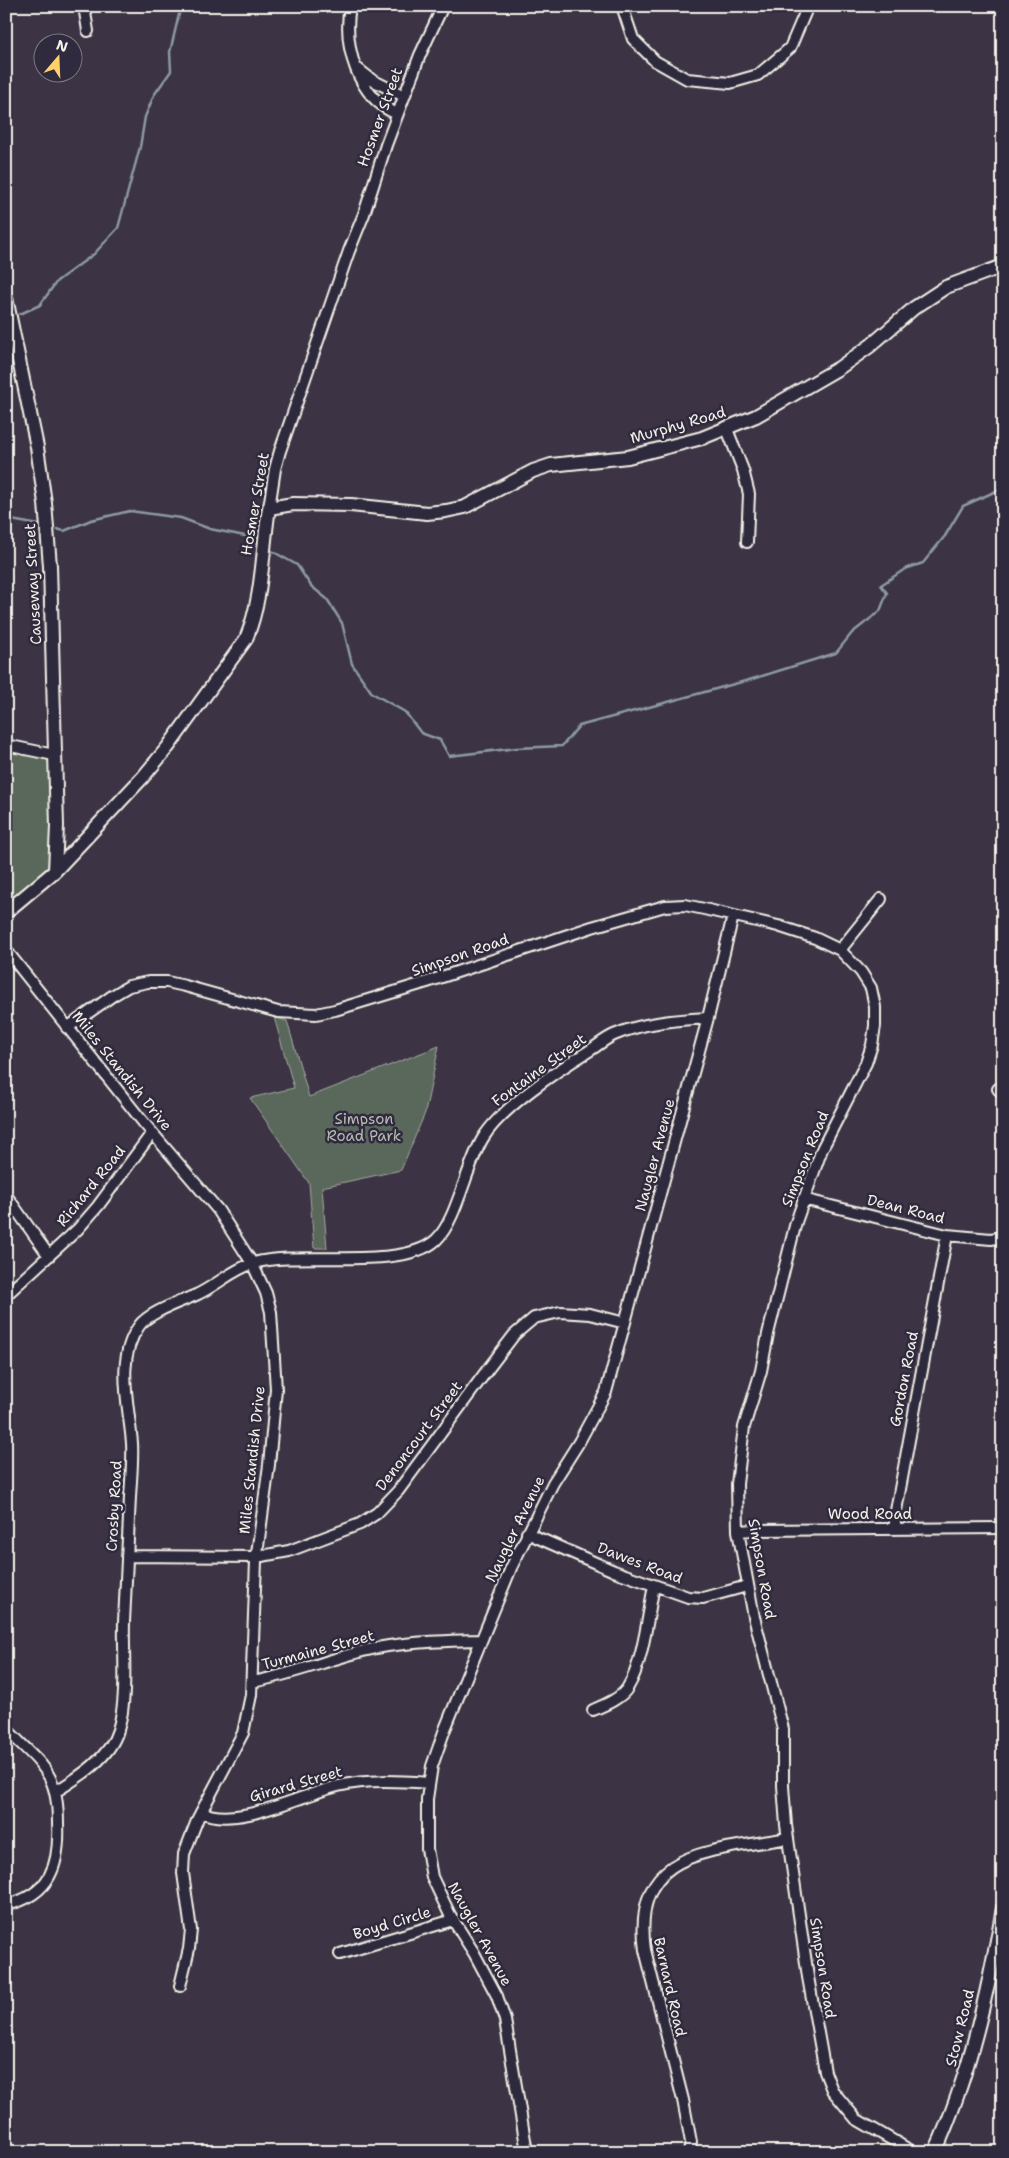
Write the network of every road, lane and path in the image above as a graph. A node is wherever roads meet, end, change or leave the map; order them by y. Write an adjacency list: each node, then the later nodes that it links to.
1 (84, 6): 6 (street)
2 (350, 6): 7 (street)
3 (443, 6): 8 (street, Hosmer Street)
4 (622, 6): 5 (street)
5 (808, 6)
6 (88, 31)
7 (357, 68): 8 (street); 9 (street)
8 (404, 96): 9 (street, Hosmer Street)
9 (397, 114): 13 (street, Hosmer Street)
10 (1003, 266): 12 (street, Murphy Road)
11 (6, 298): 16 (street, Causeway Street)
12 (727, 429): 13 (street, Murphy Road); 14 (street)
13 (269, 508): 17 (street, Hosmer Street)
14 (747, 542)
15 (6, 745): 16 (street)
16 (54, 755): 17 (street, Causeway Street)
17 (55, 871): 19 (street, Hosmer Street)
18 (881, 899): 22 (street)
19 (6, 912)
20 (733, 916): 22 (street, Simpson Road); 23 (street, Naugler Avenue); 24 (street, Simpson Road)
21 (6, 950): 24 (street, Miles Standish Drive)
22 (840, 950): 27 (street, Simpson Road)
23 (708, 1018): 31 (street, Fontaine Street); 33 (street, Naugler Avenue)
24 (68, 1028): 25 (street, Miles Standish Drive)
25 (152, 1133): 30 (street, Richard Road); 31 (street, Miles Standish Drive)
26 (6, 1195): 30 (street)
27 (803, 1199): 28 (street, Dean Road); 36 (street, Simpson Road)
28 (947, 1235): 29 (street, Dean Road); 35 (street, Gordon Road)
29 (1003, 1237)
30 (49, 1256): 32 (street, Richard Road)
31 (252, 1263): 38 (street, Crosby Road); 39 (street, Miles Standish Drive)
32 (6, 1295)
33 (625, 1323): 37 (street, Naugler Avenue); 39 (street, Denoncourt Street)
34 (1003, 1528): 35 (street, Wood Road)
35 (895, 1529): 36 (street, Wood Road)
36 (738, 1532): 41 (street, Simpson Road)
37 (527, 1533): 40 (street, Dawes Road); 42 (street, Naugler Avenue)
38 (127, 1556): 39 (street, Denoncourt Street); 49 (street, Crosby Road)
39 (256, 1558): 43 (street, Miles Standish Drive)
40 (654, 1586): 41 (street, Dawes Road); 44 (street)
41 (747, 1586): 51 (street, Simpson Road)
42 (481, 1640): 43 (street, Turmaine Street); 48 (street, Naugler Avenue)
43 (252, 1682): 50 (street, Miles Standish Drive)
44 (593, 1710)
45 (6, 1728): 46 (street)
46 (16, 1739): 47 (street); 49 (street)
47 (6, 1746)
48 (429, 1783): 50 (street, Girard Street); 54 (street, Naugler Avenue)
49 (55, 1792): 52 (street)
50 (201, 1812): 56 (street, Miles Standish Drive)
51 (788, 1838): 58 (street, Barnard Road); 59 (street, Simpson Road)
52 (6, 1905)
53 (1003, 1908): 60 (street, Stow Road)
54 (453, 1920): 55 (street, Boyd Circle); 57 (street, Naugler Avenue)
55 (340, 1954)
56 (180, 1986)
57 (526, 2152)
58 (689, 2152)
59 (913, 2152)
60 (935, 2152)

